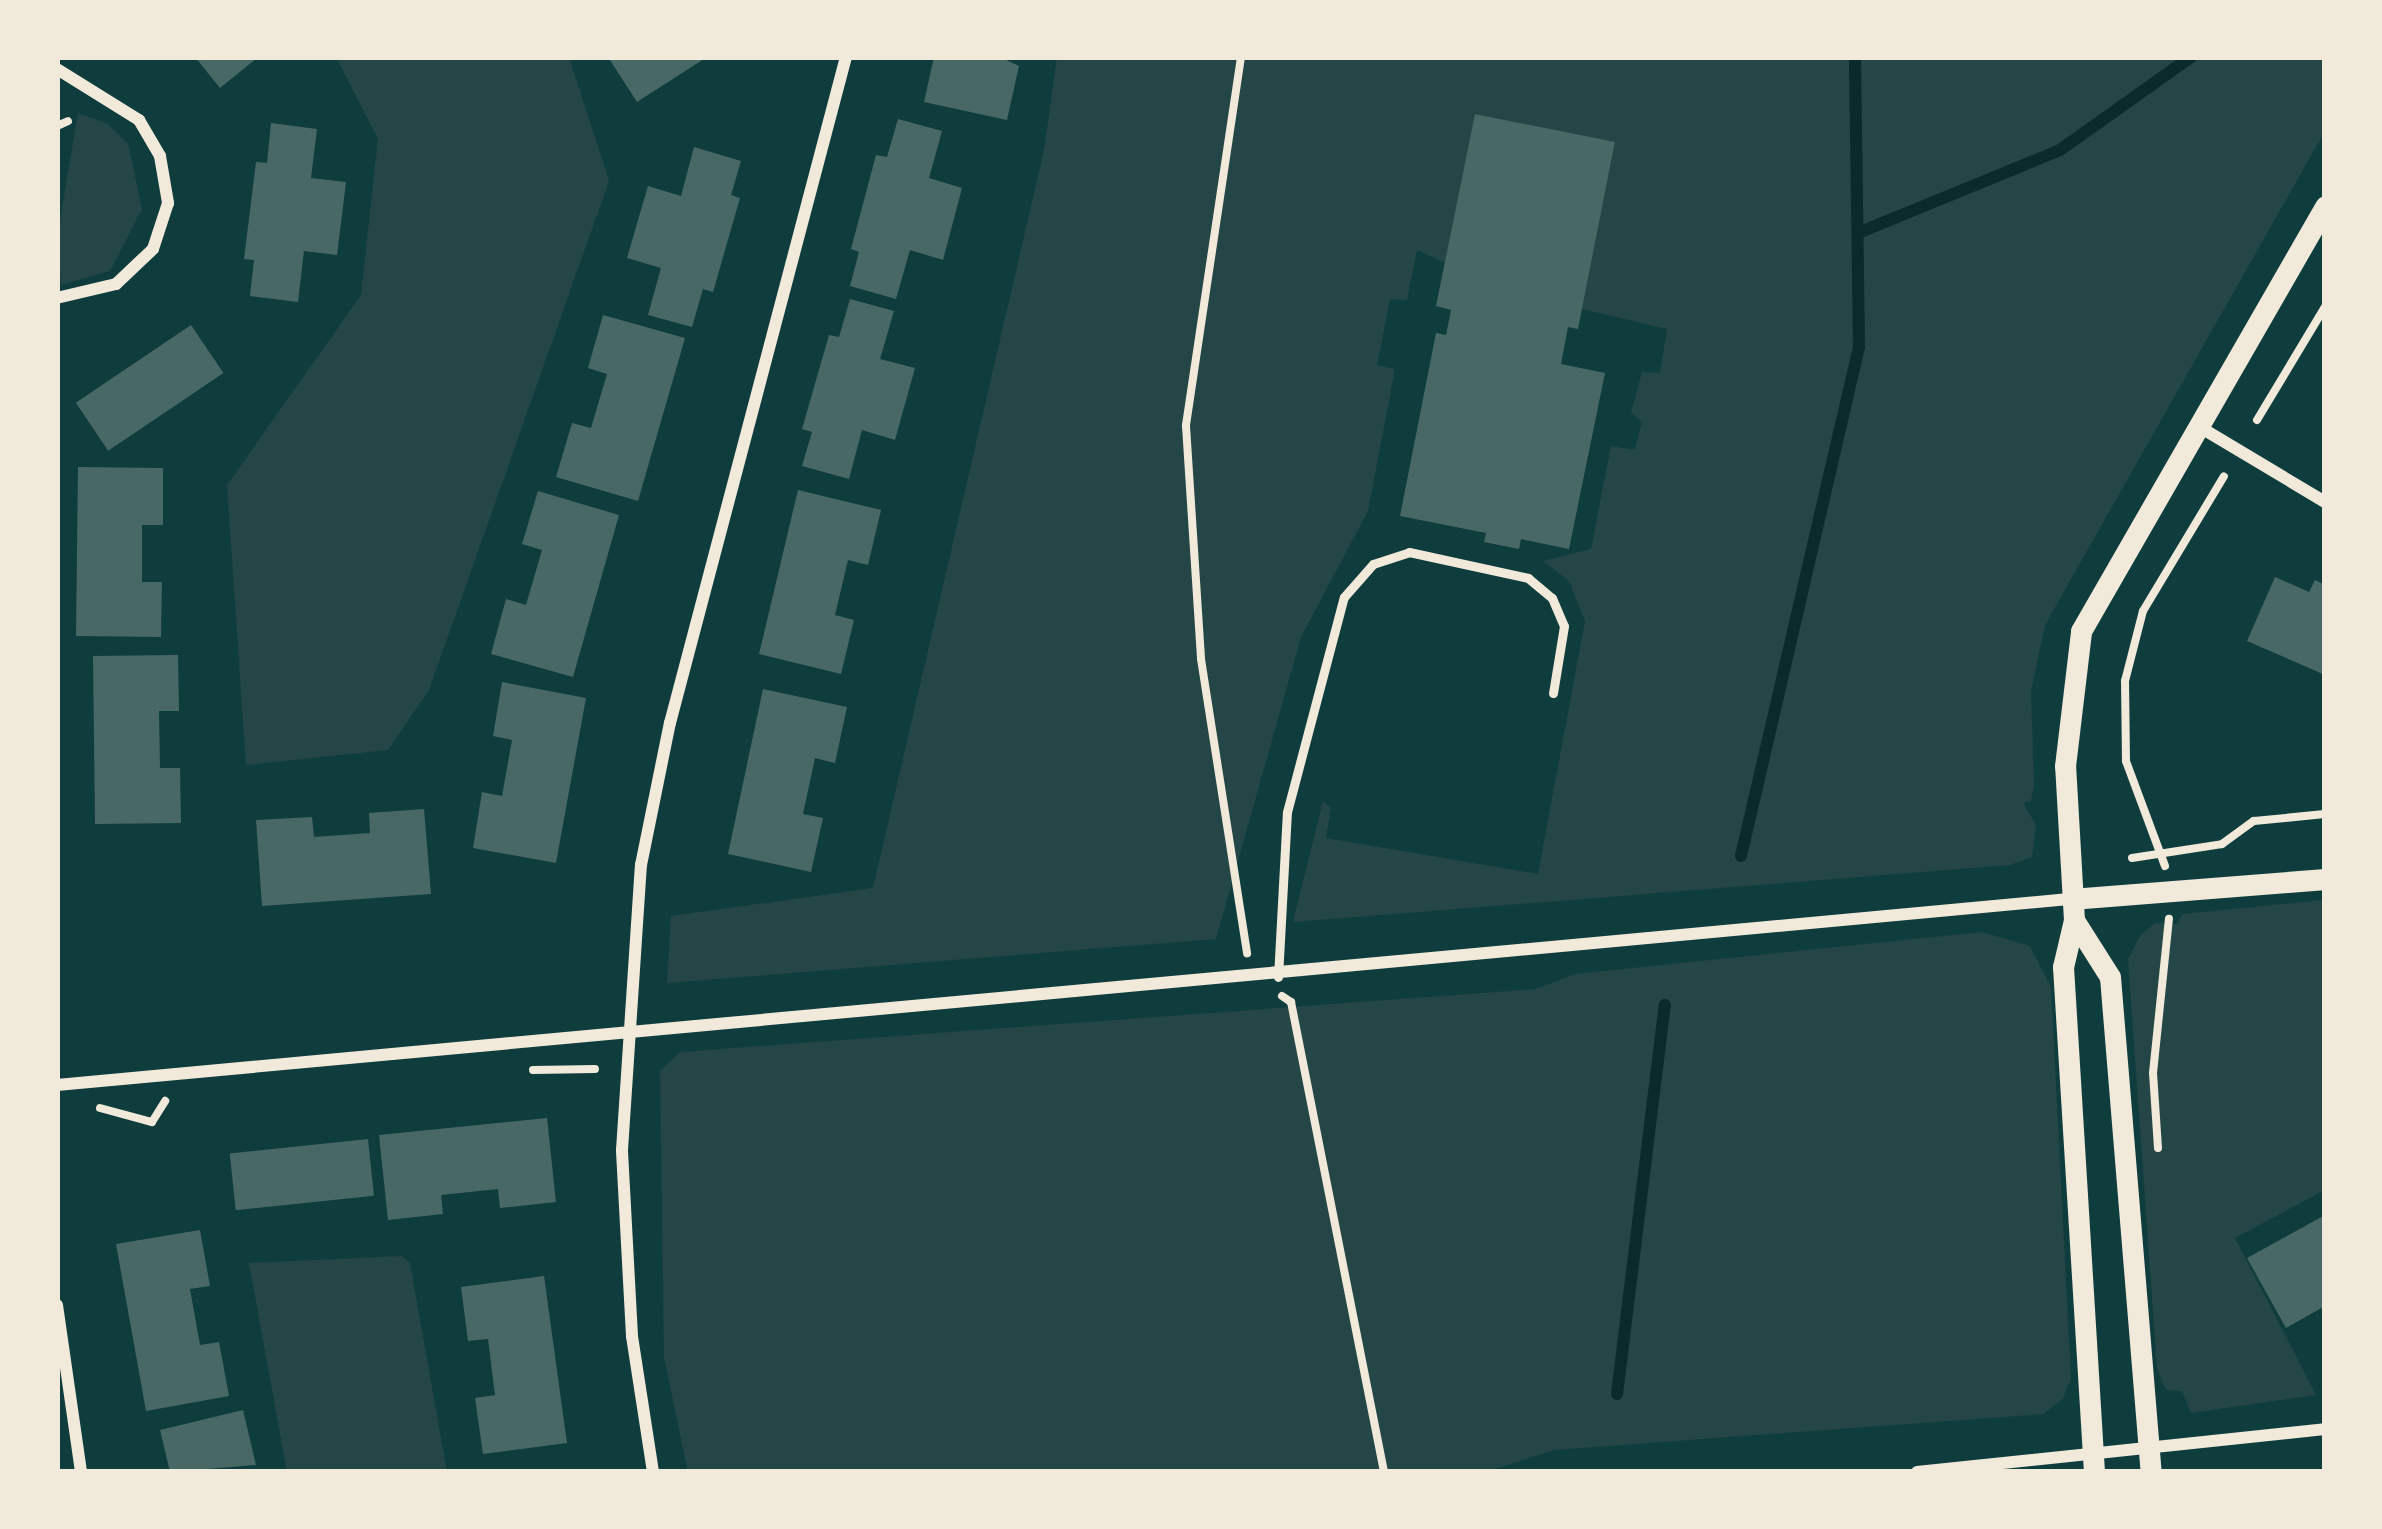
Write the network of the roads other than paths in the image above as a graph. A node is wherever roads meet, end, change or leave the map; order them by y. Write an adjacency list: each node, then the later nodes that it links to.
1 (846, 57): 11 (street)
2 (57, 69): 4 (street)
3 (2325, 206): 5 (street)
4 (57, 298)
5 (2198, 426): 6 (street); 9 (street)
6 (2325, 502)
7 (1553, 693): 10 (lane)
8 (2325, 879): 9 (street)
9 (2072, 909): 10 (street); 15 (street); 16 (street)
10 (1278, 977): 11 (street)
11 (625, 1037): 12 (street); 18 (street)
12 (57, 1085)
13 (57, 1305): 17 (street)
14 (2325, 1429): 15 (street)
15 (2151, 1461): 16 (street)
16 (2094, 1464): 19 (street)
17 (81, 1472)
18 (653, 1472)
19 (1917, 1472)

